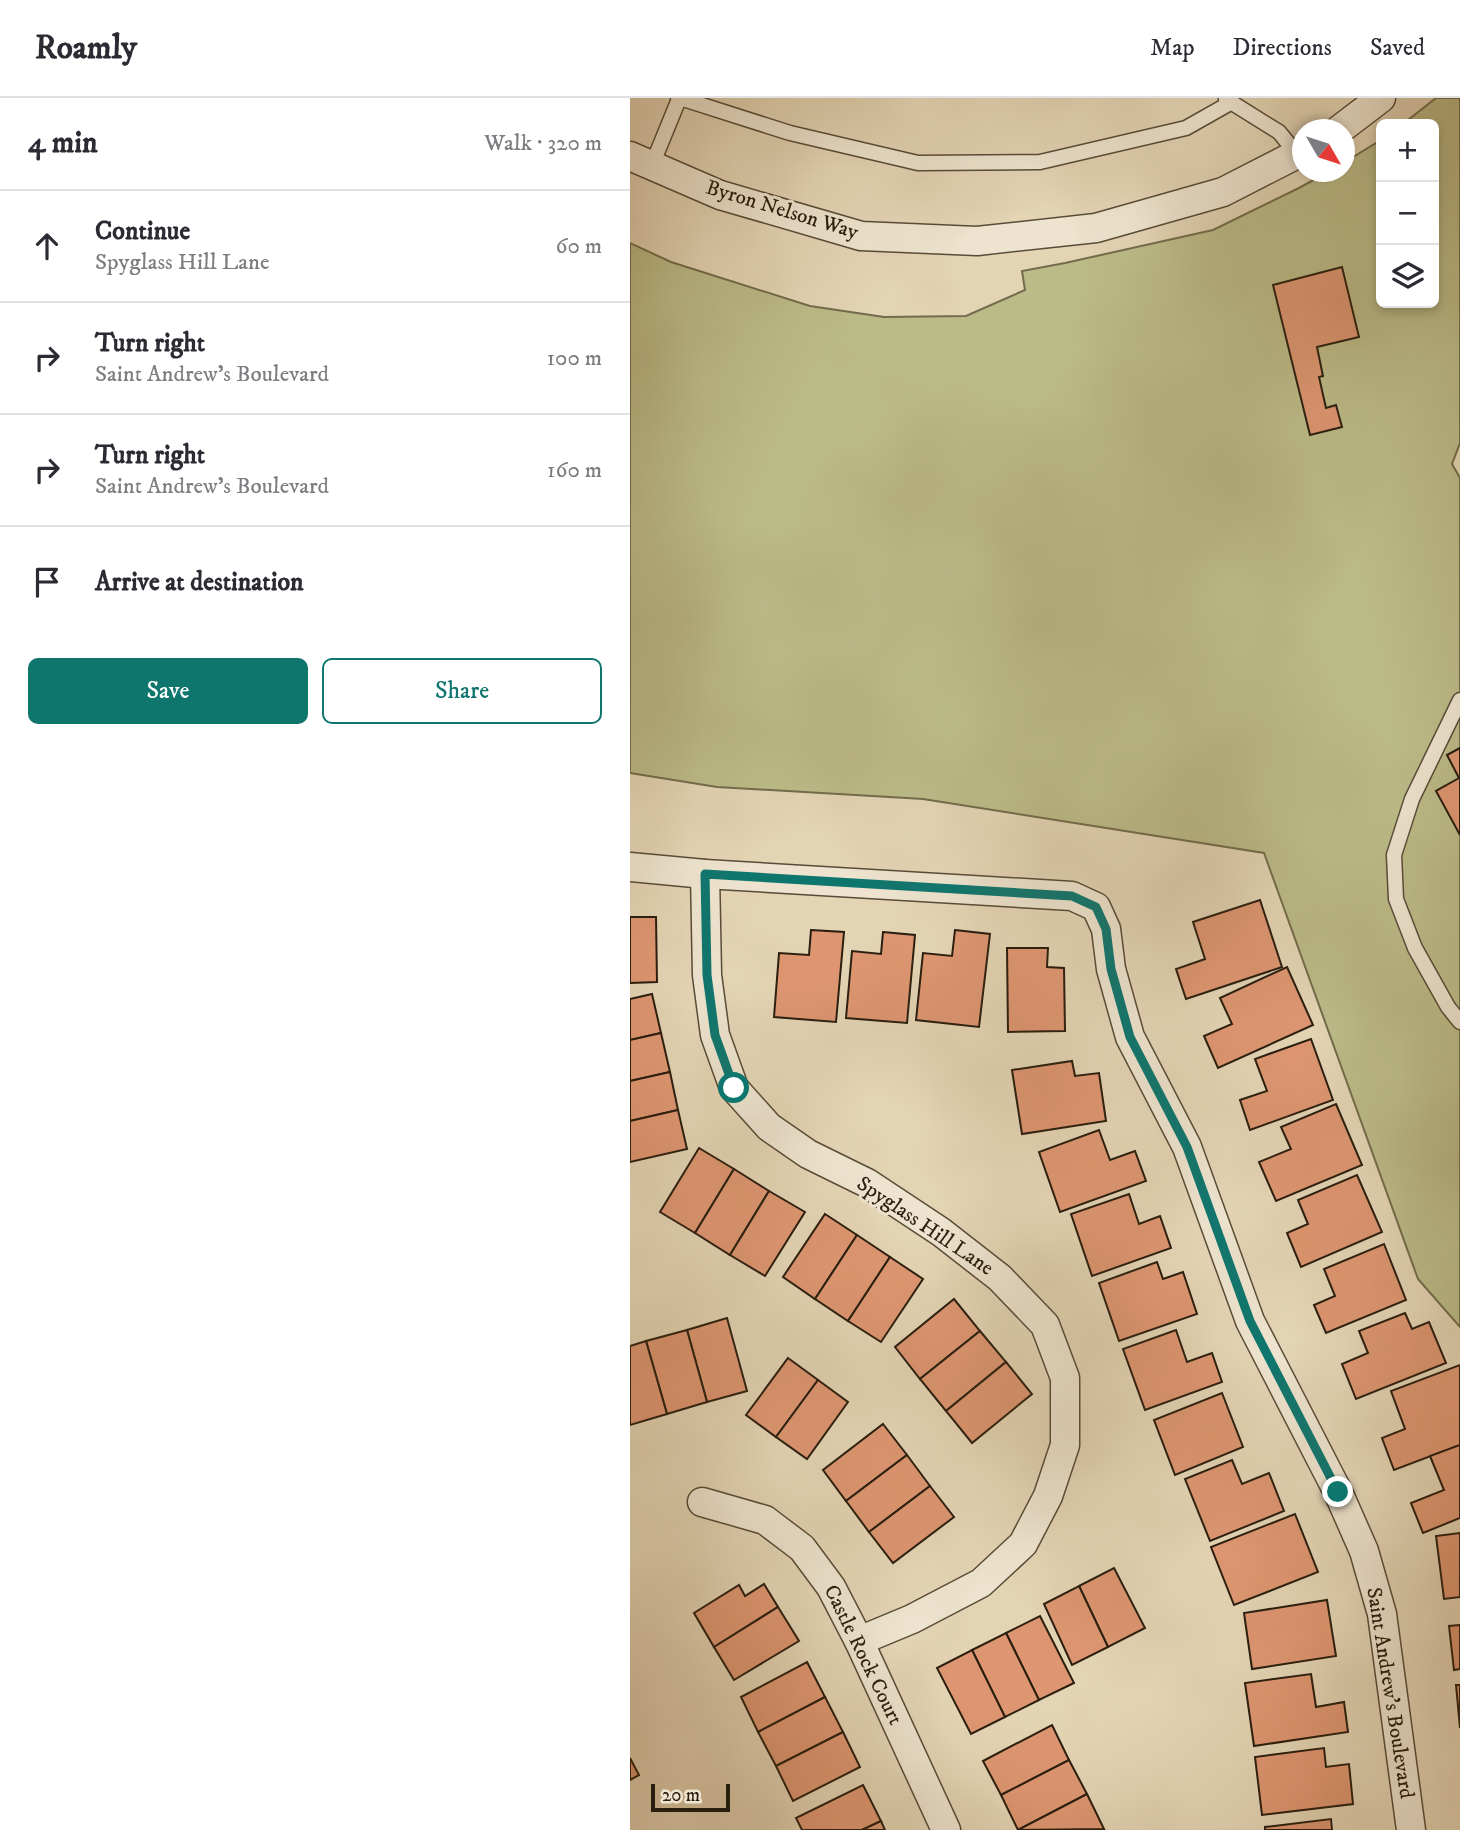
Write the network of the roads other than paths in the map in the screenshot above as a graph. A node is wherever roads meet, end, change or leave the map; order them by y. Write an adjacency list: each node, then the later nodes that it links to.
1 (679, 98): 3 (lane); 7 (lane)
2 (1377, 99): 4 (street)
3 (1228, 100): 5 (lane)
4 (1352, 119)
5 (1292, 145)
6 (1292, 157): 7 (street, Byron Nelson Way)
7 (641, 161)
8 (1460, 700): 11 (lane)
9 (630, 867): 10 (street, Saint Andrew's Boulevard)
10 (705, 874): 13 (street, Spyglass Hill Lane); 15 (street, Saint Andrew's Boulevard)
11 (1460, 1022)
12 (702, 1502): 13 (street, Castle Rock Court)
13 (859, 1641): 14 (street, Castle Rock Court)
14 (946, 1830)
15 (1411, 1830)

